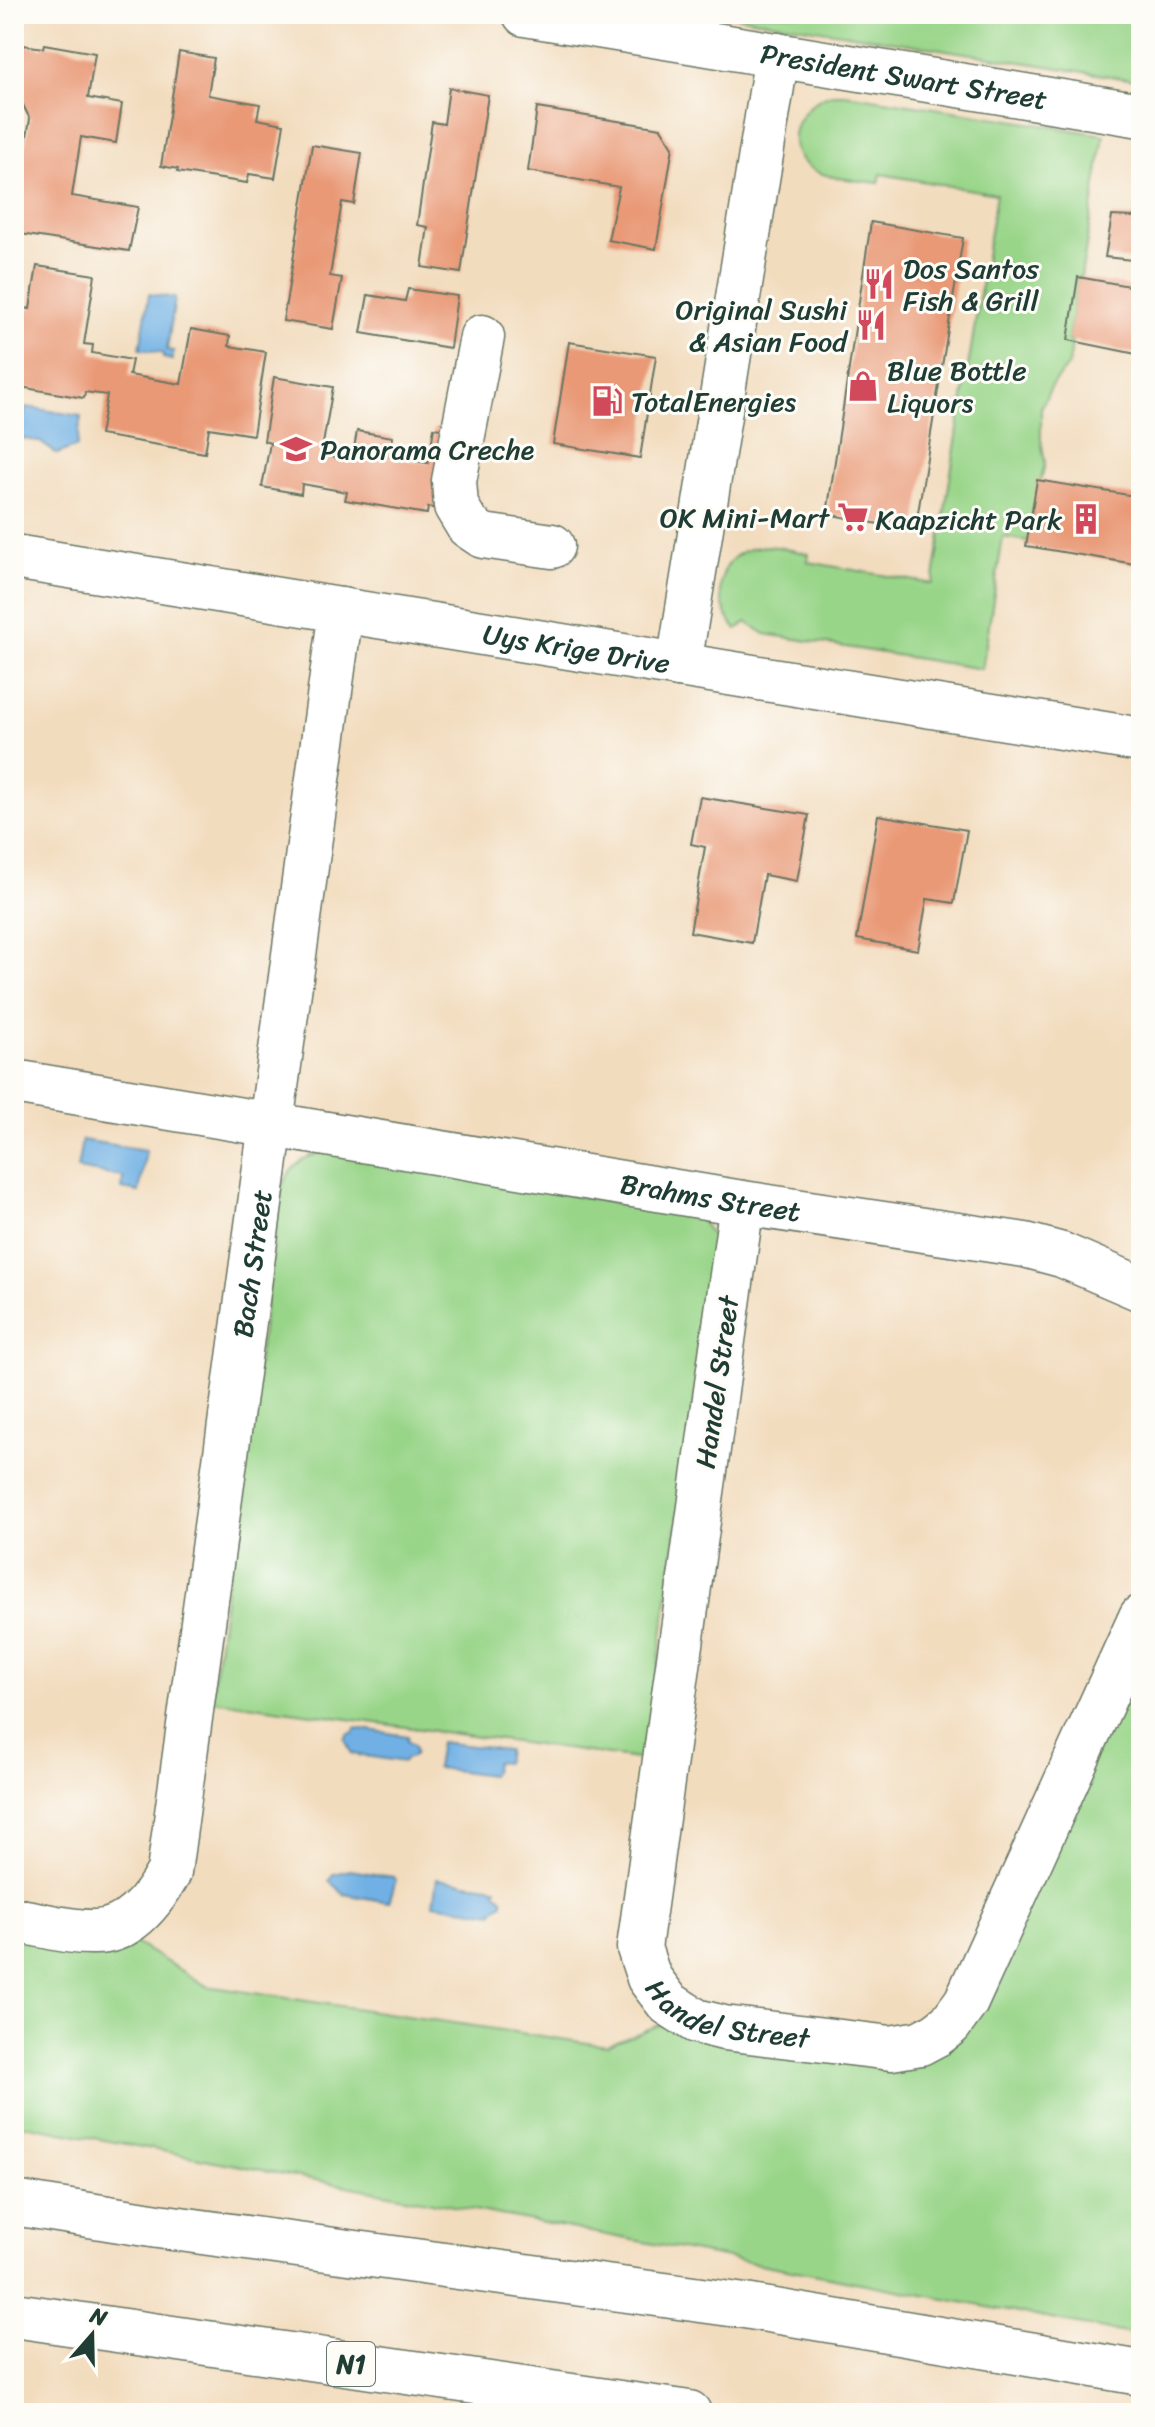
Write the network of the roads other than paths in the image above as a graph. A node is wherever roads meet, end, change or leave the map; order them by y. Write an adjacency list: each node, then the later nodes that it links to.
1 (525, 14): 2 (main road, President Swart Street)
2 (777, 55): 3 (main road, President Swart Street); 8 (main road)
3 (1141, 115)
4 (482, 337): 5 (main road)
5 (552, 546)
6 (14, 557): 7 (main road, Uys Krige Drive)
7 (341, 610): 8 (main road, Uys Krige Drive); 11 (main road, Bach Street)
8 (679, 665): 9 (main road, Uys Krige Drive)
9 (1141, 740)
10 (14, 1082): 11 (main road, Brahms Street)
11 (272, 1125): 12 (main road, Brahms Street); 15 (main road, Bach Street)
12 (742, 1203): 13 (main road, Brahms Street); 14 (main road, Handel Street)
13 (1141, 1289)
14 (1141, 1617)
15 (14, 1920)
16 (14, 2203): 18 (main road)
17 (14, 2315): 19 (main road, N1)
18 (1141, 2373)
19 (689, 2413)

